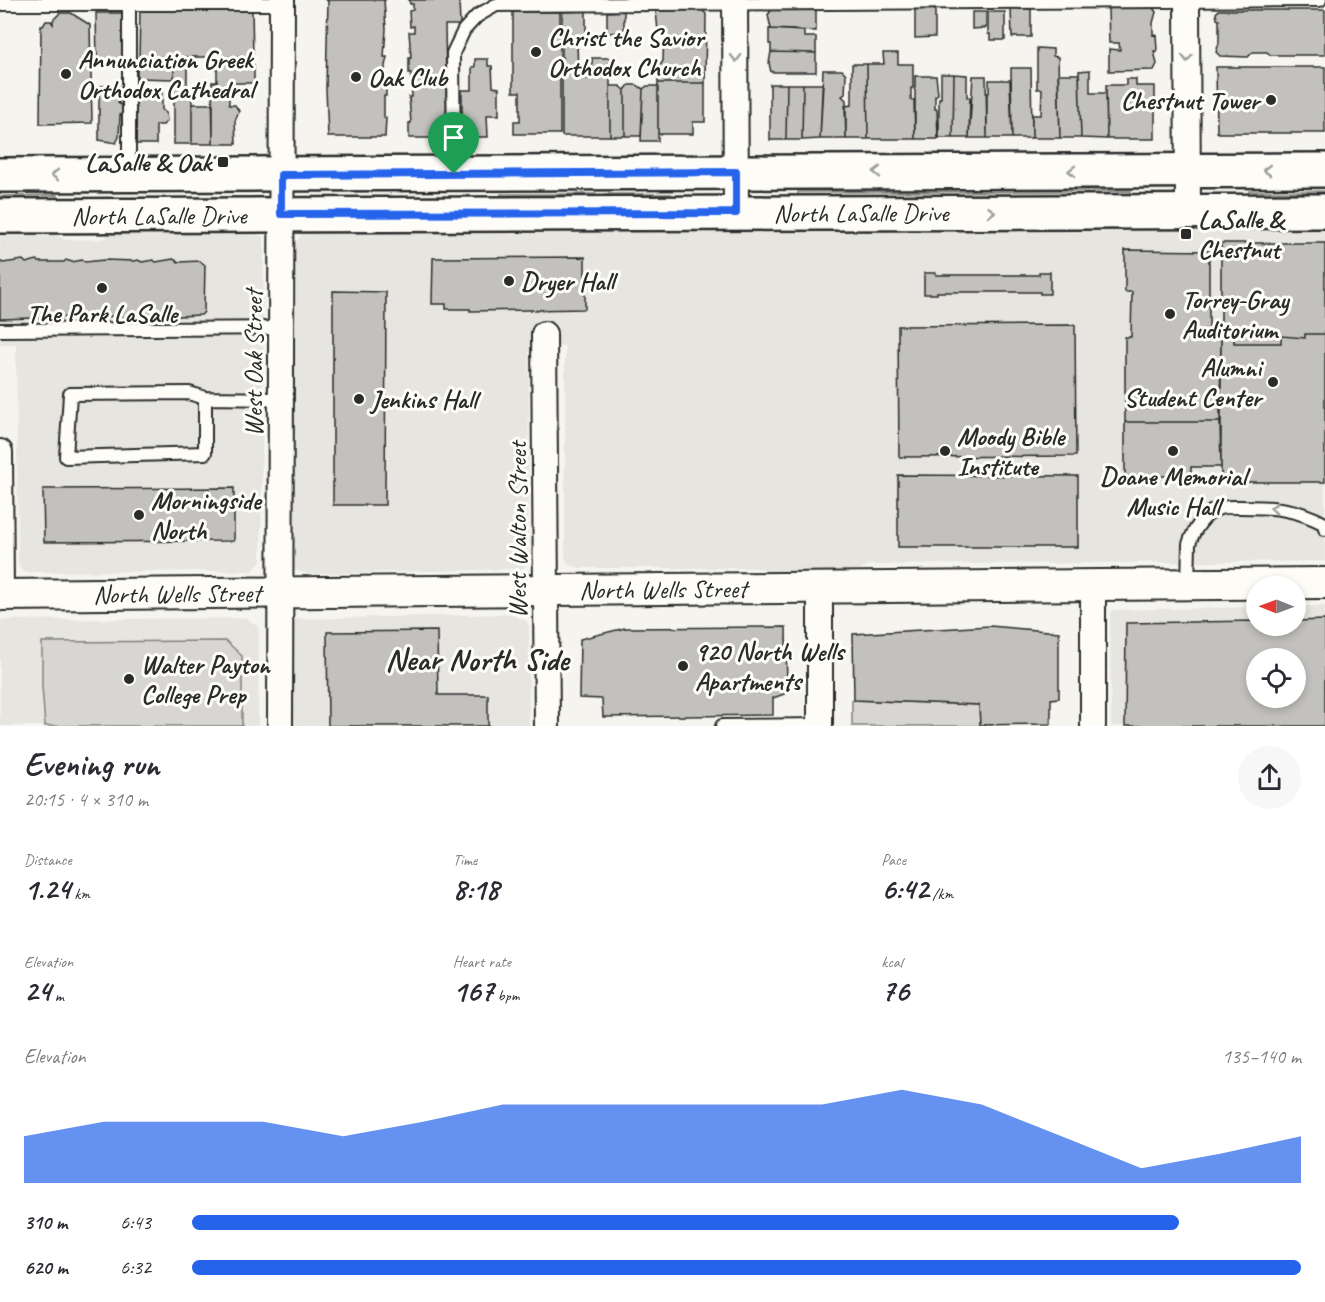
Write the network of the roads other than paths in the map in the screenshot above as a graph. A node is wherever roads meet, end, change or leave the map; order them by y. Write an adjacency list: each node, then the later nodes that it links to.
1 (1188, 0): 2 (lane); 3 (lane); 7 (street, one-way to 7)
2 (1320, 0)
3 (735, 1): 9 (street, one-way to 9); 10 (lane)
4 (282, 2): 6 (lane); 13 (street, West Oak Street)
5 (0, 4): 6 (lane)
6 (129, 4): 12 (lane)
7 (1188, 170): 8 (main road, North LaSalle Drive, one-way to 7); 9 (main road, North LaSalle Drive, one-way to 9); 14 (street)
8 (1325, 170)
9 (736, 172): 10 (main road, North LaSalle Drive); 16 (street)
10 (454, 174): 13 (main road, North LaSalle Drive)
11 (0, 175): 12 (main road, North LaSalle Drive, one-way to 11)
12 (129, 175): 13 (main road, North LaSalle Drive)
13 (281, 175): 17 (street, West Oak Street)
14 (1188, 211): 15 (main road, North LaSalle Drive); 16 (main road, North LaSalle Drive, one-way to 14)
15 (1325, 211)
16 (736, 213): 17 (main road, North LaSalle Drive)
17 (281, 214): 18 (main road, North LaSalle Drive); 19 (street, West Oak Street)
18 (0, 216)
19 (281, 328): 20 (lane); 23 (street, West Oak Street)
20 (0, 330)
21 (544, 334): 30 (street, West Walton Street)
22 (205, 398): 22 (lane); 23 (lane)
23 (281, 399): 31 (street, West Oak Street)
24 (0, 452): 32 (street)
25 (1325, 529): 27 (lane, one-way to 27)
26 (1325, 583): 27 (street, North Wells Street)
27 (1188, 584): 28 (street, North Wells Street)
28 (1093, 585): 29 (street, North Wells Street); 37 (street)
29 (820, 587): 30 (street, North Wells Street); 33 (street)
30 (546, 590): 31 (street, North Wells Street); 35 (street, West Walton Street)
31 (280, 592): 32 (street, North Wells Street); 34 (street, West Oak Street)
32 (1, 595)
33 (820, 725): 36 (lane)
34 (280, 726)
35 (547, 726)
36 (722, 726)
37 (1093, 726)

